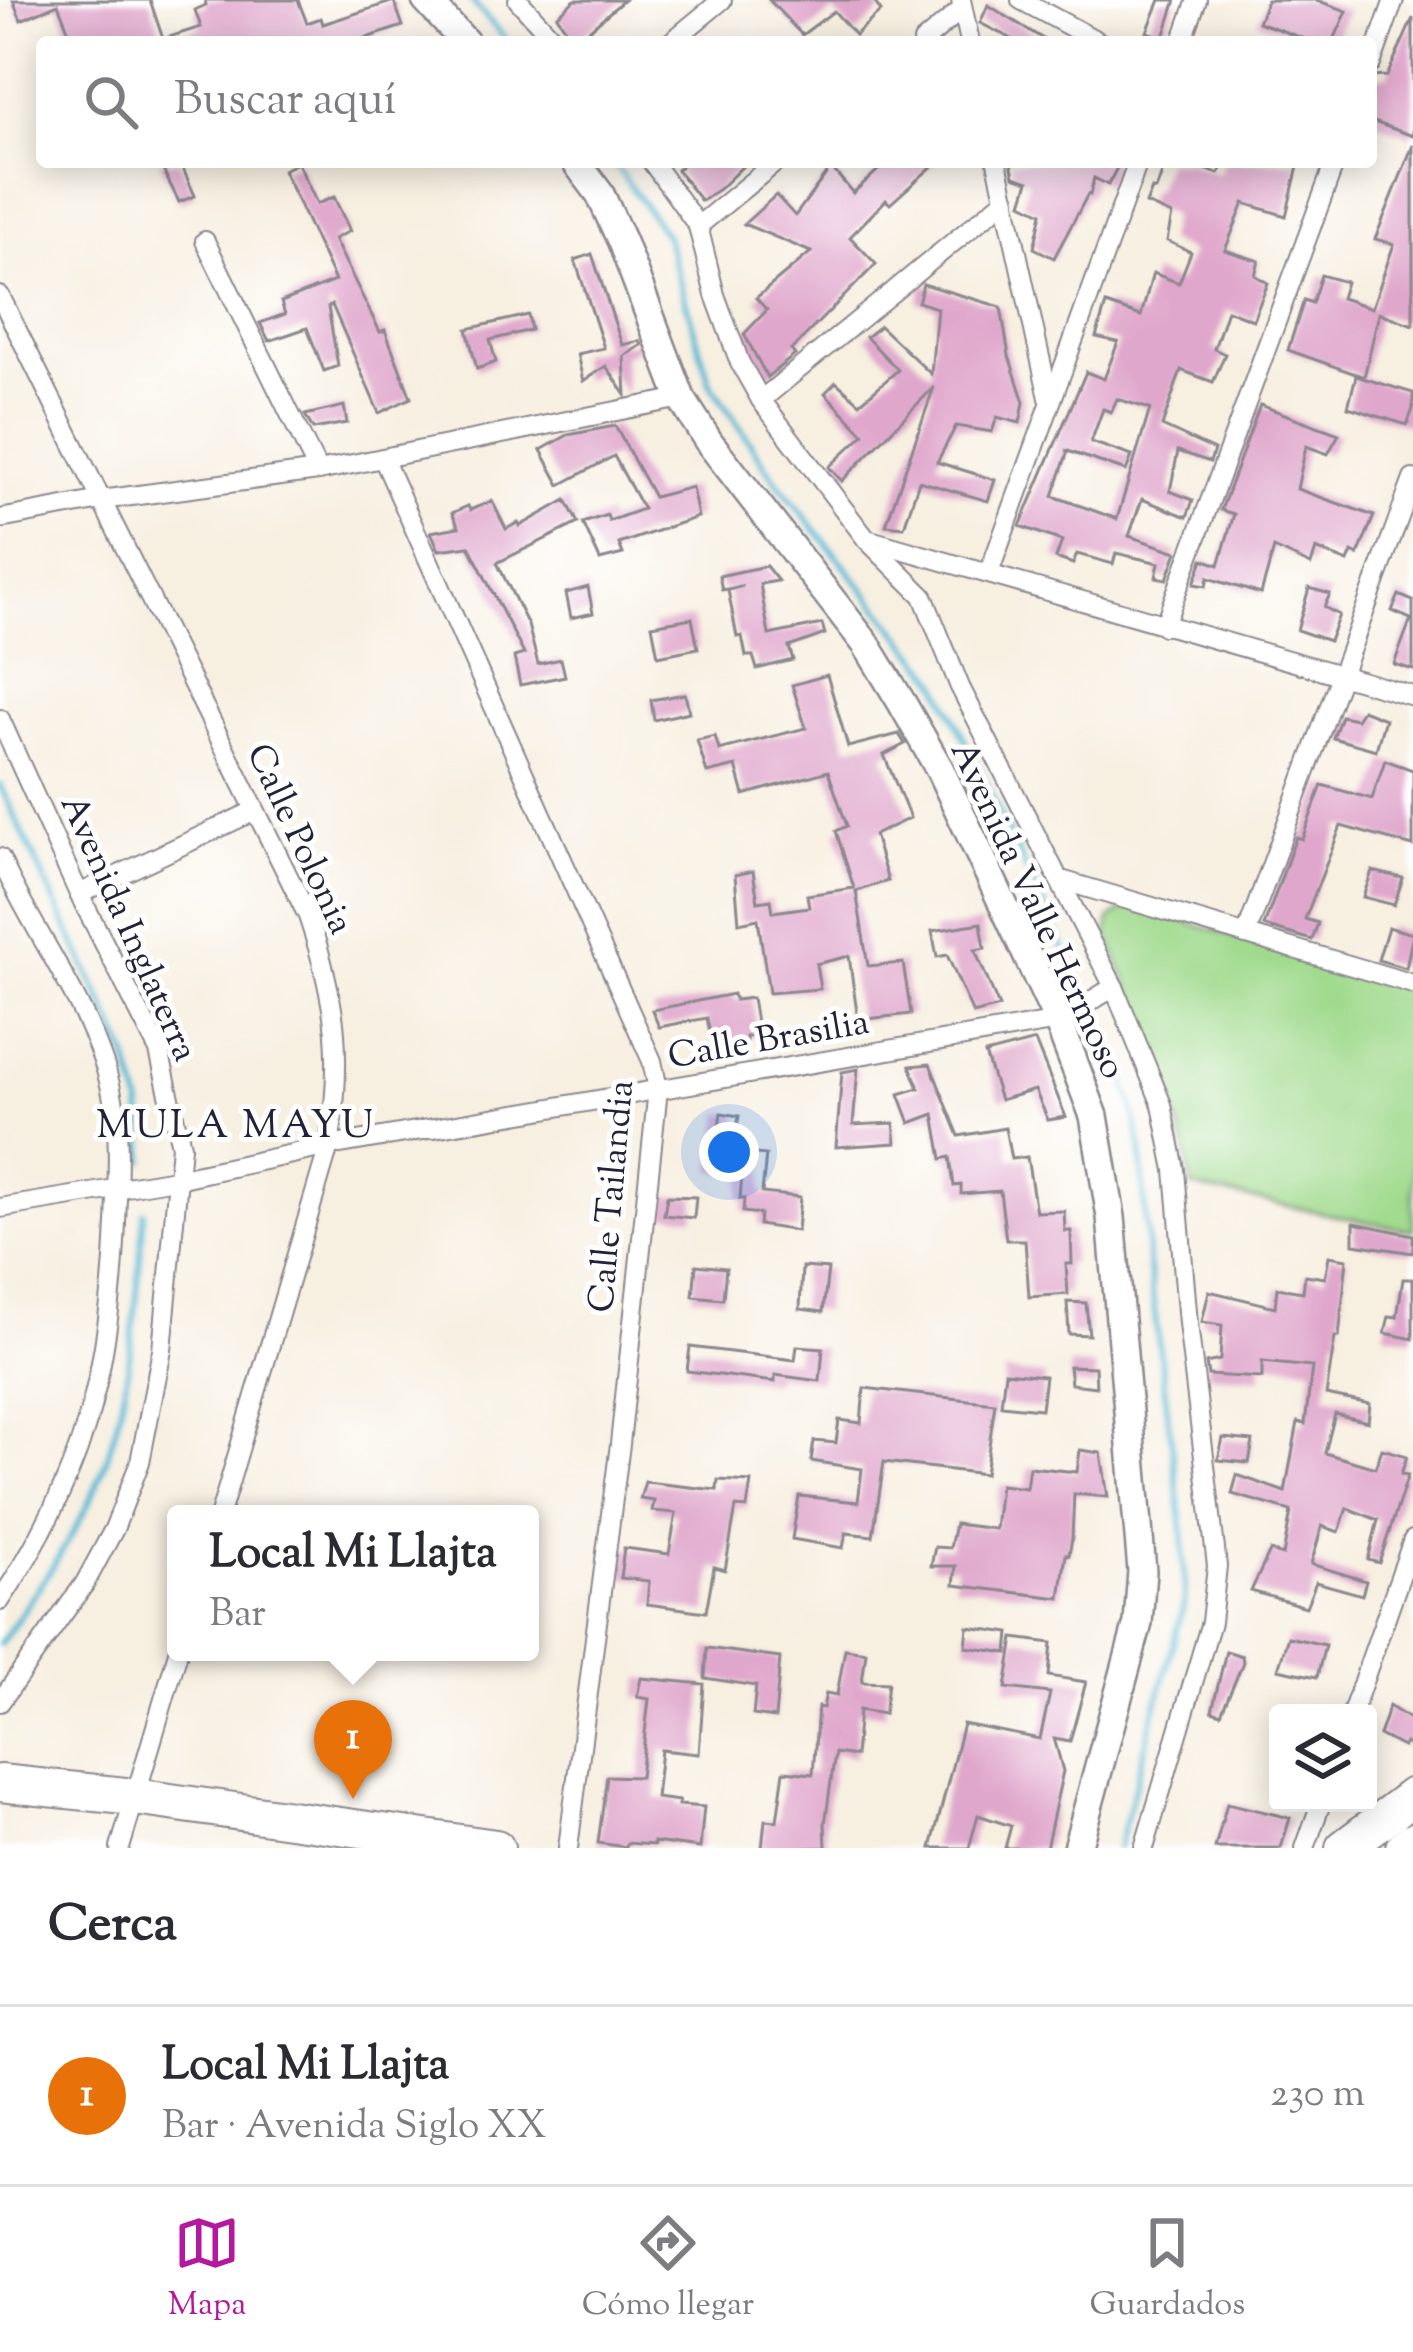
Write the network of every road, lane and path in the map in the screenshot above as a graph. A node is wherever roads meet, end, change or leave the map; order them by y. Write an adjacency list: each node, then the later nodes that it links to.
1 (426, 0): 8 (street)
2 (518, 0): 9 (street)
3 (722, 0): 10 (street)
4 (1021, 0): 13 (street)
5 (1197, 0): 14 (street)
6 (1394, 0): 15 (street)
7 (962, 5): 11 (street); 12 (street)
8 (459, 36)
9 (551, 36)
10 (678, 36)
11 (928, 36)
12 (969, 36)
13 (1088, 36)
14 (1184, 36)
15 (1377, 47)
16 (580, 168): 26 (street, Avenida Valle Hermoso)
17 (656, 168): 23 (street, Avenida Valle Hermoso)
18 (769, 168): 23 (street)
19 (999, 168): 22 (street)
20 (1136, 168): 28 (street)
21 (1333, 168): 36 (street)
22 (1006, 200): 27 (street); 28 (street)
23 (698, 226): 27 (street, Avenida Valle Hermoso)
24 (206, 241): 30 (street)
25 (0, 296): 32 (street, Calle Polonia)
26 (681, 398): 29 (street); 47 (street, Avenida Valle Hermoso)
27 (761, 400): 34 (street, Avenida Valle Hermoso)
28 (1050, 400): 35 (street)
29 (383, 458): 30 (street); 48 (street, Calle Tailandia)
30 (318, 471): 32 (street)
31 (1413, 479): 37 (street)
32 (101, 500): 33 (street); 40 (street, Calle Polonia)
33 (0, 518)
34 (867, 540): 35 (street); 42 (street, Avenida Valle Hermoso)
35 (989, 573): 36 (street)
36 (1164, 626): 37 (street)
37 (1340, 677): 38 (street); 44 (street)
38 (1413, 696)
39 (0, 719): 43 (street, Avenida Inglaterra)
40 (254, 812): 43 (street); 49 (street, Calle Polonia)
41 (1, 862): 51 (street)
42 (1061, 880): 44 (street); 46 (street, Avenida Valle Hermoso)
43 (79, 894): 50 (street, Avenida Inglaterra)
44 (1246, 935): 45 (street)
45 (1413, 984)
46 (1114, 987): 47 (street, Calle Brasilia); 69 (street, Avenida Valle Hermoso)
47 (1058, 1022): 48 (street, Calle Brasilia); 68 (street, Avenida Valle Hermoso)
48 (658, 1089): 49 (street, Calle Brasilia); 67 (street, Calle Tailandia)
49 (329, 1146): 50 (street, Calle Brasilia); 53 (street, Calle Polonia)
50 (182, 1178): 51 (street, Calle Brasilia); 57 (street, Avenida Inglaterra)
51 (118, 1188): 52 (street, Calle Brasilia); 55 (street)
52 (0, 1208)
53 (223, 1505)
54 (1413, 1540): 58 (street)
55 (0, 1600)
56 (175, 1661): 63 (street)
57 (0, 1702)
58 (1355, 1704)
59 (0, 1784): 63 (highway)
60 (1413, 1796): 71 (highway)
61 (0, 1804): 63 (highway)
62 (1318, 1812): 70 (street)
63 (128, 1822): 65 (highway); 66 (highway)
64 (1413, 1841): 72 (highway)
65 (346, 1848)
66 (496, 1848)
67 (568, 1848)
68 (1077, 1848)
69 (1144, 1848)
70 (1305, 1848)
71 (1344, 1848)
72 (1404, 1848)

